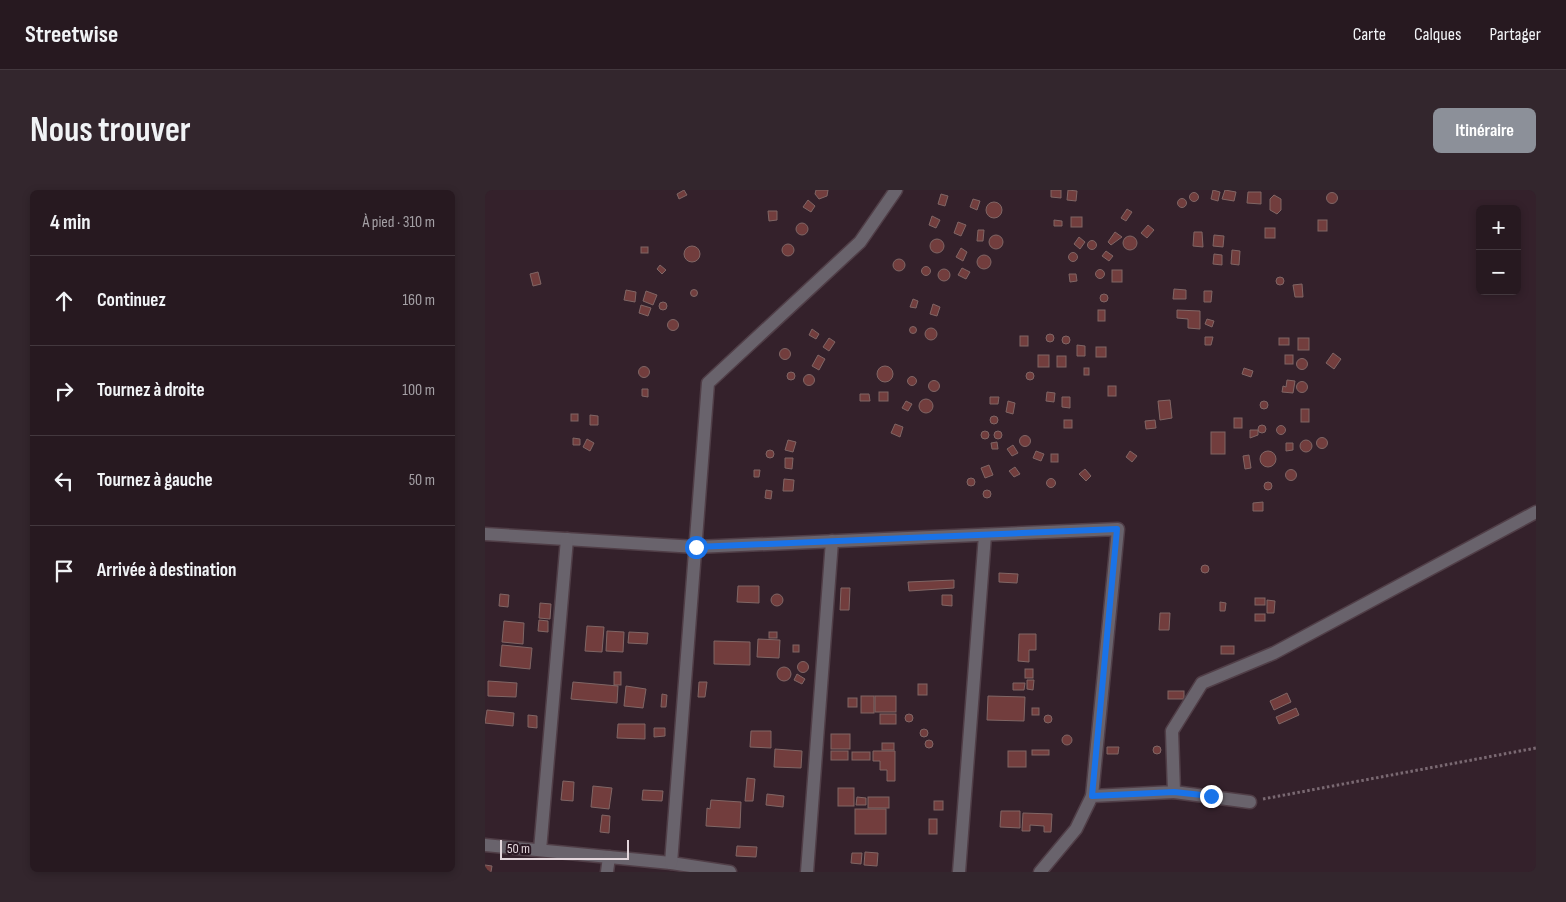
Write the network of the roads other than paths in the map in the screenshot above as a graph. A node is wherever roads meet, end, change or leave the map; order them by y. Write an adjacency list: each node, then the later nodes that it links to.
1 (896, 190): 7 (street)
2 (1536, 512): 8 (street)
3 (485, 534): 5 (street)
4 (985, 535): 6 (street); 9 (street); 18 (street)
5 (567, 539): 7 (street); 12 (street)
6 (832, 541): 7 (street); 17 (street)
7 (696, 547): 14 (street)
8 (1174, 792): 9 (street); 10 (street)
9 (1092, 796): 19 (street)
10 (1250, 802)
11 (485, 845): 12 (street)
12 (541, 850): 13 (street)
13 (609, 857): 14 (street); 15 (street)
14 (671, 864): 16 (street)
15 (607, 872)
16 (730, 872)
17 (807, 872)
18 (959, 872)
19 (1040, 872)

